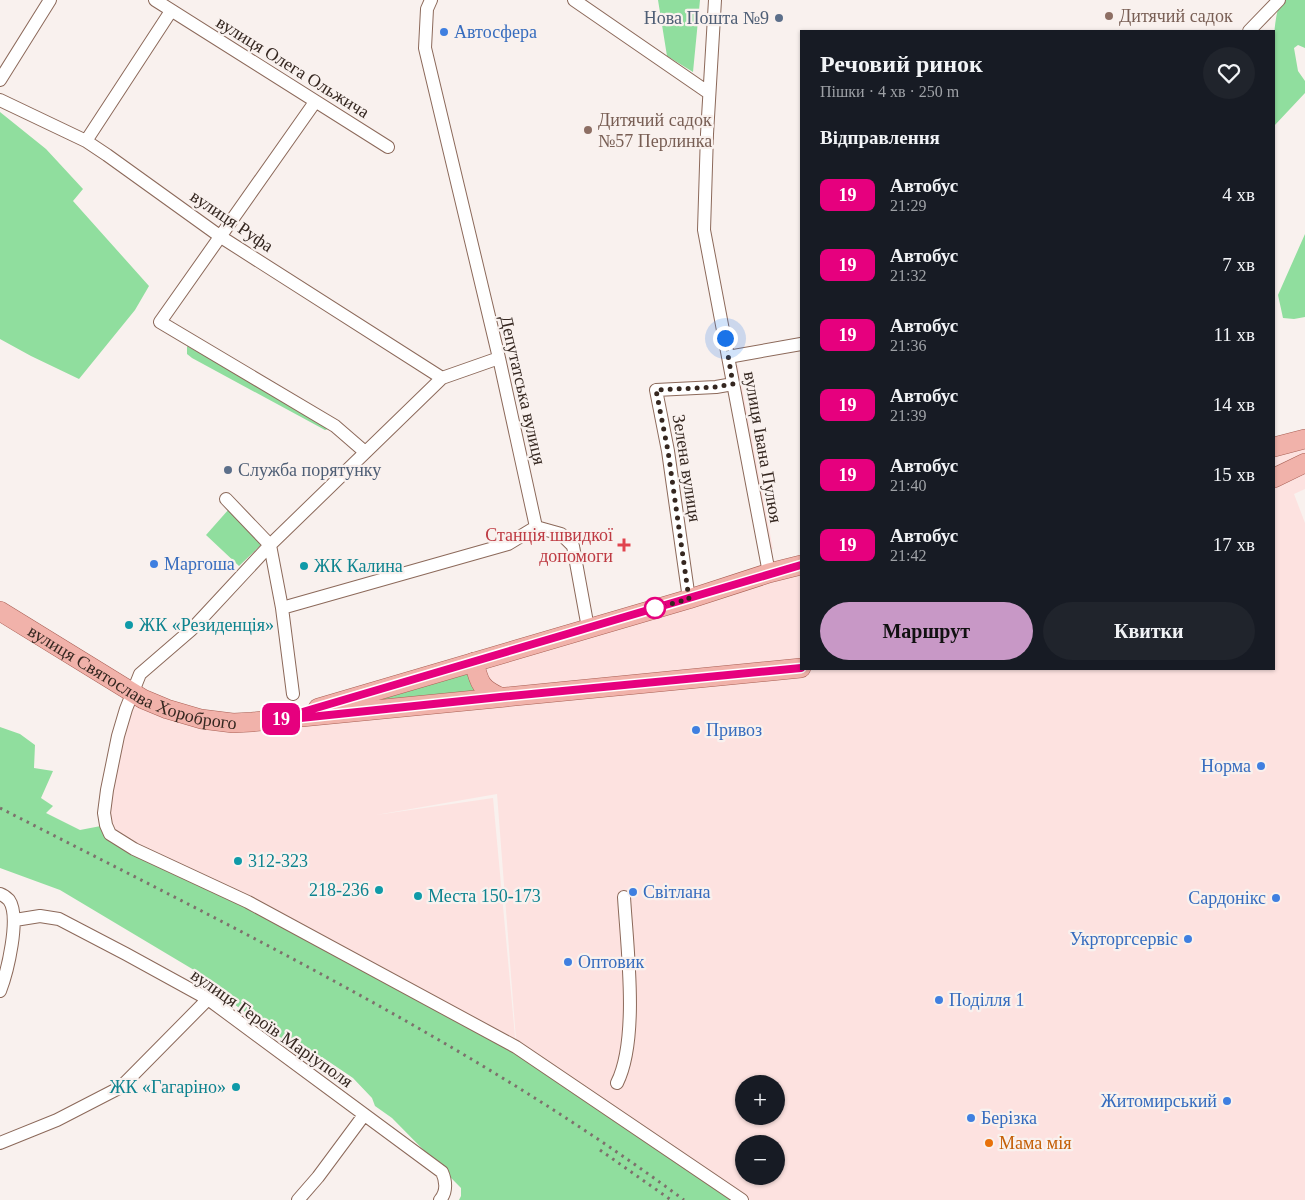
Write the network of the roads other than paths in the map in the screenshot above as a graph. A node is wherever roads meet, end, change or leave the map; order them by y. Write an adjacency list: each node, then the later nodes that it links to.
1 (50, 0): 9 (street)
2 (155, 0): 7 (street, вулиця Олега Ольжича)
3 (431, 0): 18 (street, Депутатська вулиця)
4 (574, 0): 10 (street)
5 (715, 0): 10 (street, вулиця Івана Пулюя)
6 (1279, 0): 8 (street)
7 (171, 11): 12 (street, вулиця Олега Ольжича); 13 (street)
8 (1250, 30)
9 (0, 80)
10 (709, 93): 17 (street, вулиця Івана Пулюя)
11 (0, 100): 13 (street, вулиця Руфа)
12 (314, 102): 14 (street, вулиця Олега Ольжича); 15 (street)
13 (86, 142): 15 (street, вулиця Руфа)
14 (388, 147)
15 (221, 237): 19 (street, вулиця Руфа); 23 (street)
16 (800, 344): 17 (street)
17 (728, 357): 20 (street, вулиця Івана Пулюя)
18 (499, 358): 19 (street); 27 (street, Депутатська вулиця)
19 (442, 378): 23 (street)
20 (733, 384): 30 (street, вулиця Івана Пулюя); 31 (street, Зелена вулиця)
21 (1305, 440): 22 (main road)
22 (1275, 447)
23 (365, 452): 28 (street)
24 (1305, 463): 25 (main road)
25 (1275, 478)
26 (226, 499): 28 (street)
27 (536, 527): 32 (street); 34 (street)
28 (270, 545): 32 (street); 37 (street)
29 (800, 565): 30 (main road)
30 (769, 573): 31 (main road)
31 (689, 599): 34 (main road)
32 (282, 608): 38 (street)
33 (0, 611): 37 (main road, вулиця Святослава Хороброго)
34 (588, 628): 35 (main road)
35 (474, 662): 39 (main road); 40 (main road)
36 (800, 668): 39 (main road)
37 (133, 692): 40 (main road, вулиця Святослава Хороброго); 51 (street)
38 (293, 694)
39 (500, 697): 40 (main road)
40 (272, 721)
41 (5, 897): 43 (street)
42 (624, 897): 46 (street)
43 (15, 920): 44 (street); 45 (street, вулиця Героїв Маріуполя)
44 (0, 991)
45 (208, 999): 47 (street, вулиця Героїв Маріуполя); 48 (street)
46 (618, 1083)
47 (364, 1115): 49 (street); 50 (street, вулиця Героїв Маріуполя)
48 (0, 1143)
49 (298, 1200)
50 (440, 1200)
51 (742, 1200)

